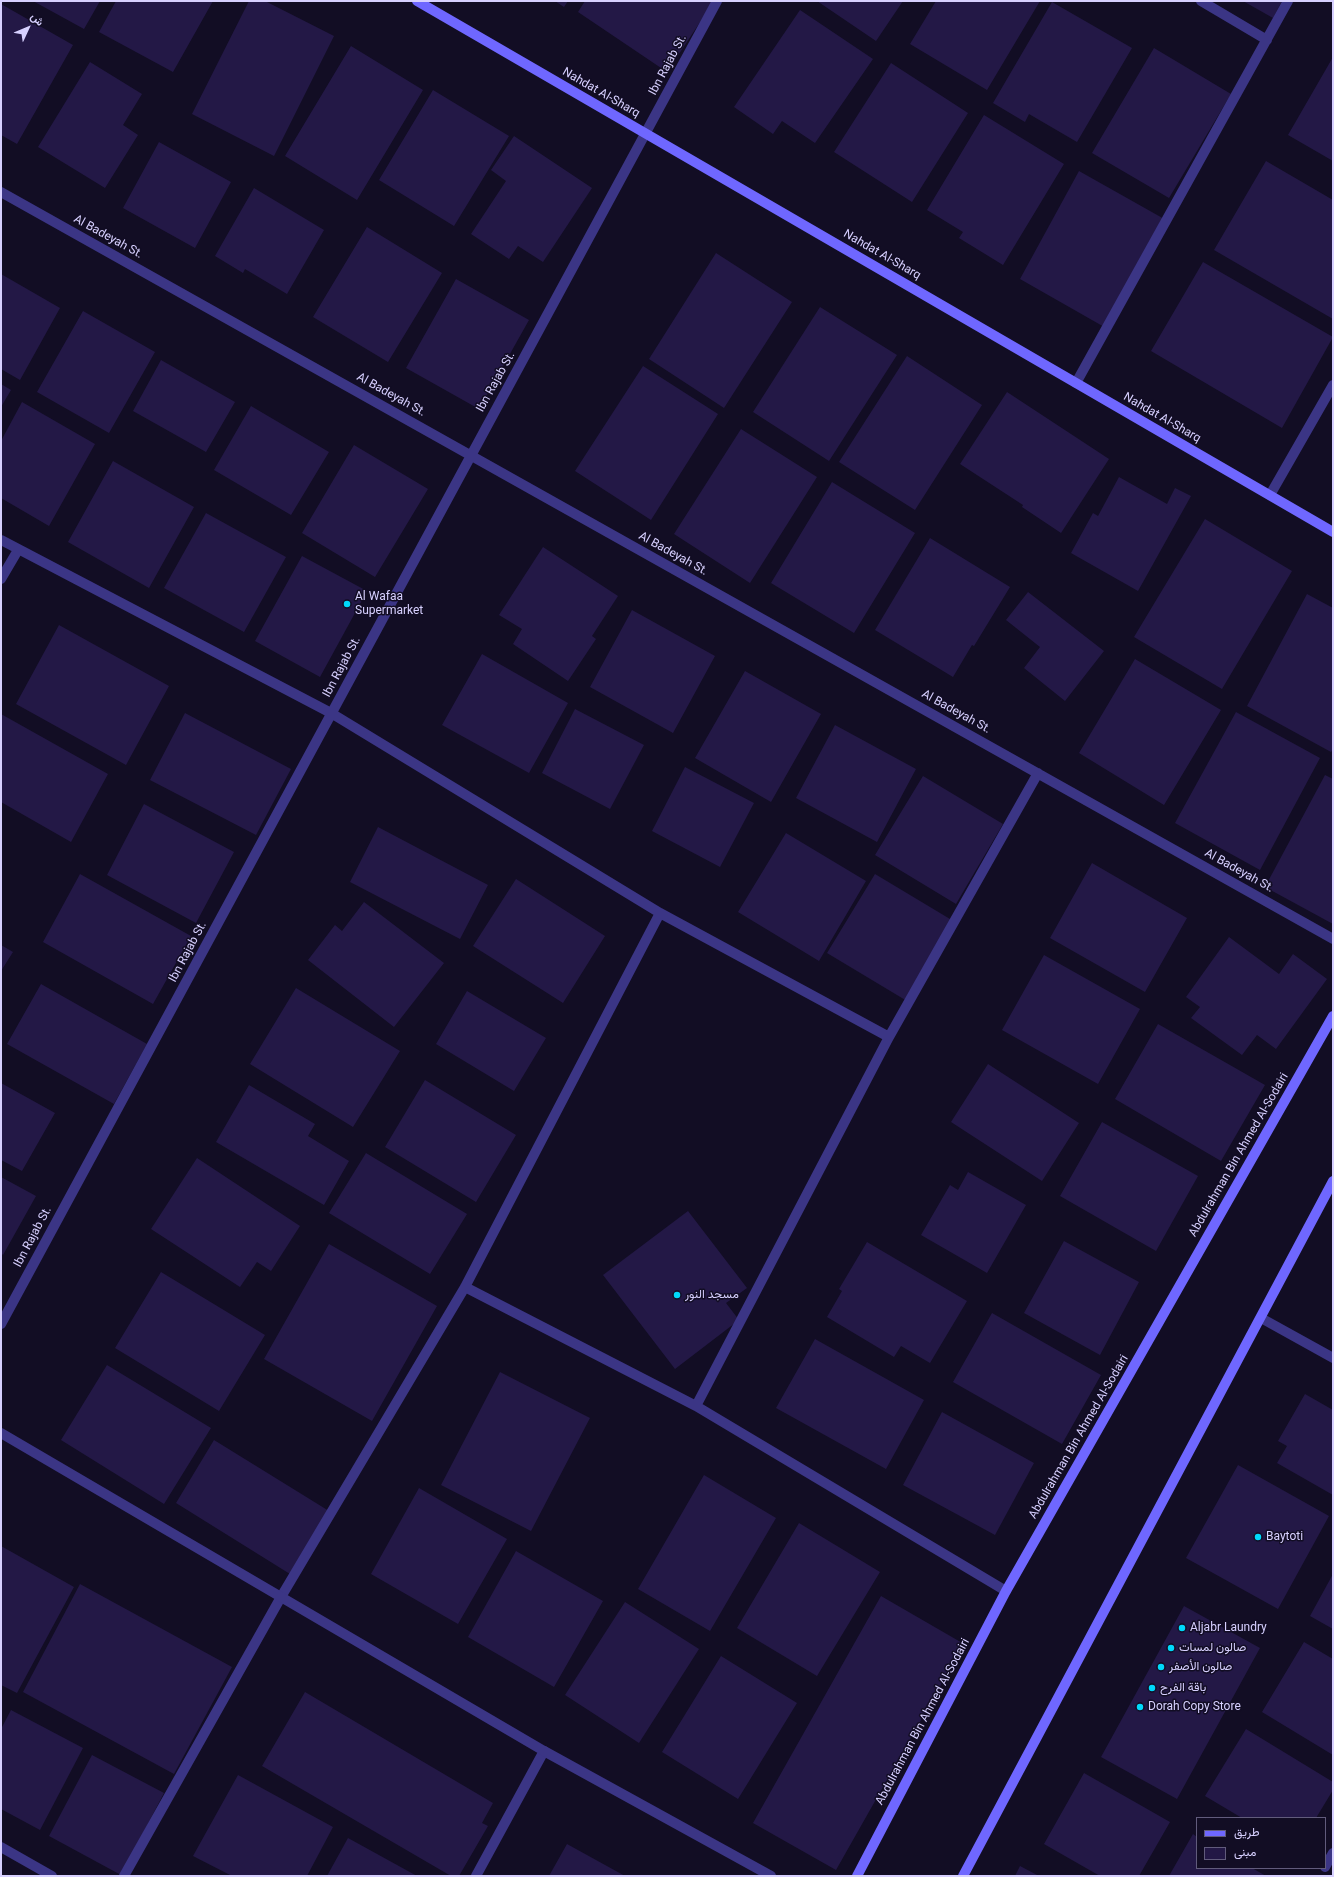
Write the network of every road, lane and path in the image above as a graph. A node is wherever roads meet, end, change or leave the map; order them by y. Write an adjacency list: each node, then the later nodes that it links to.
1 (417, 1): 6 (street, Nahdat Al-Sharq)
2 (717, 1): 6 (street, Ibn Rajab St.)
3 (1200, 1): 5 (street)
4 (1288, 1): 5 (street)
5 (1267, 40): 8 (street)
6 (646, 134): 8 (street, Nahdat Al-Sharq); 10 (street, Ibn Rajab St.)
7 (1, 192): 10 (street, Al Badeyah St.)
8 (1076, 383): 11 (street, Nahdat Al-Sharq)
9 (1333, 385): 11 (street)
10 (470, 455): 16 (street, Ibn Rajab St.); 17 (street, Al Badeyah St.)
11 (1270, 495): 12 (street, Nahdat Al-Sharq)
12 (1333, 532)
13 (1, 540): 14 (street)
14 (18, 550): 15 (street); 16 (street)
15 (1, 579)
16 (331, 713): 18 (street); 25 (street, Ibn Rajab St.)
17 (1038, 773): 19 (street, Al Badeyah St.); 21 (street)
18 (660, 913): 21 (street); 23 (street)
19 (1333, 939)
20 (1333, 1016): 29 (street, Abdulrahman Bin Ahmed Al-Sodairi)
21 (889, 1037): 27 (street)
22 (1333, 1181): 24 (street)
23 (464, 1287): 27 (street); 30 (street)
24 (1261, 1318): 26 (street); 40 (street)
25 (1, 1324)
26 (1333, 1358)
27 (696, 1406): 29 (street)
28 (1, 1433): 30 (street)
29 (1006, 1591): 39 (street, Abdulrahman Bin Ahmed Al-Sodairi)
30 (281, 1597): 31 (street); 36 (street)
31 (544, 1751): 37 (street); 38 (street)
32 (1, 1847): 35 (street)
33 (1333, 1852): 34 (street)
34 (1326, 1866)
35 (52, 1876)
36 (124, 1876)
37 (476, 1876)
38 (771, 1876)
39 (857, 1876)
40 (963, 1876)

